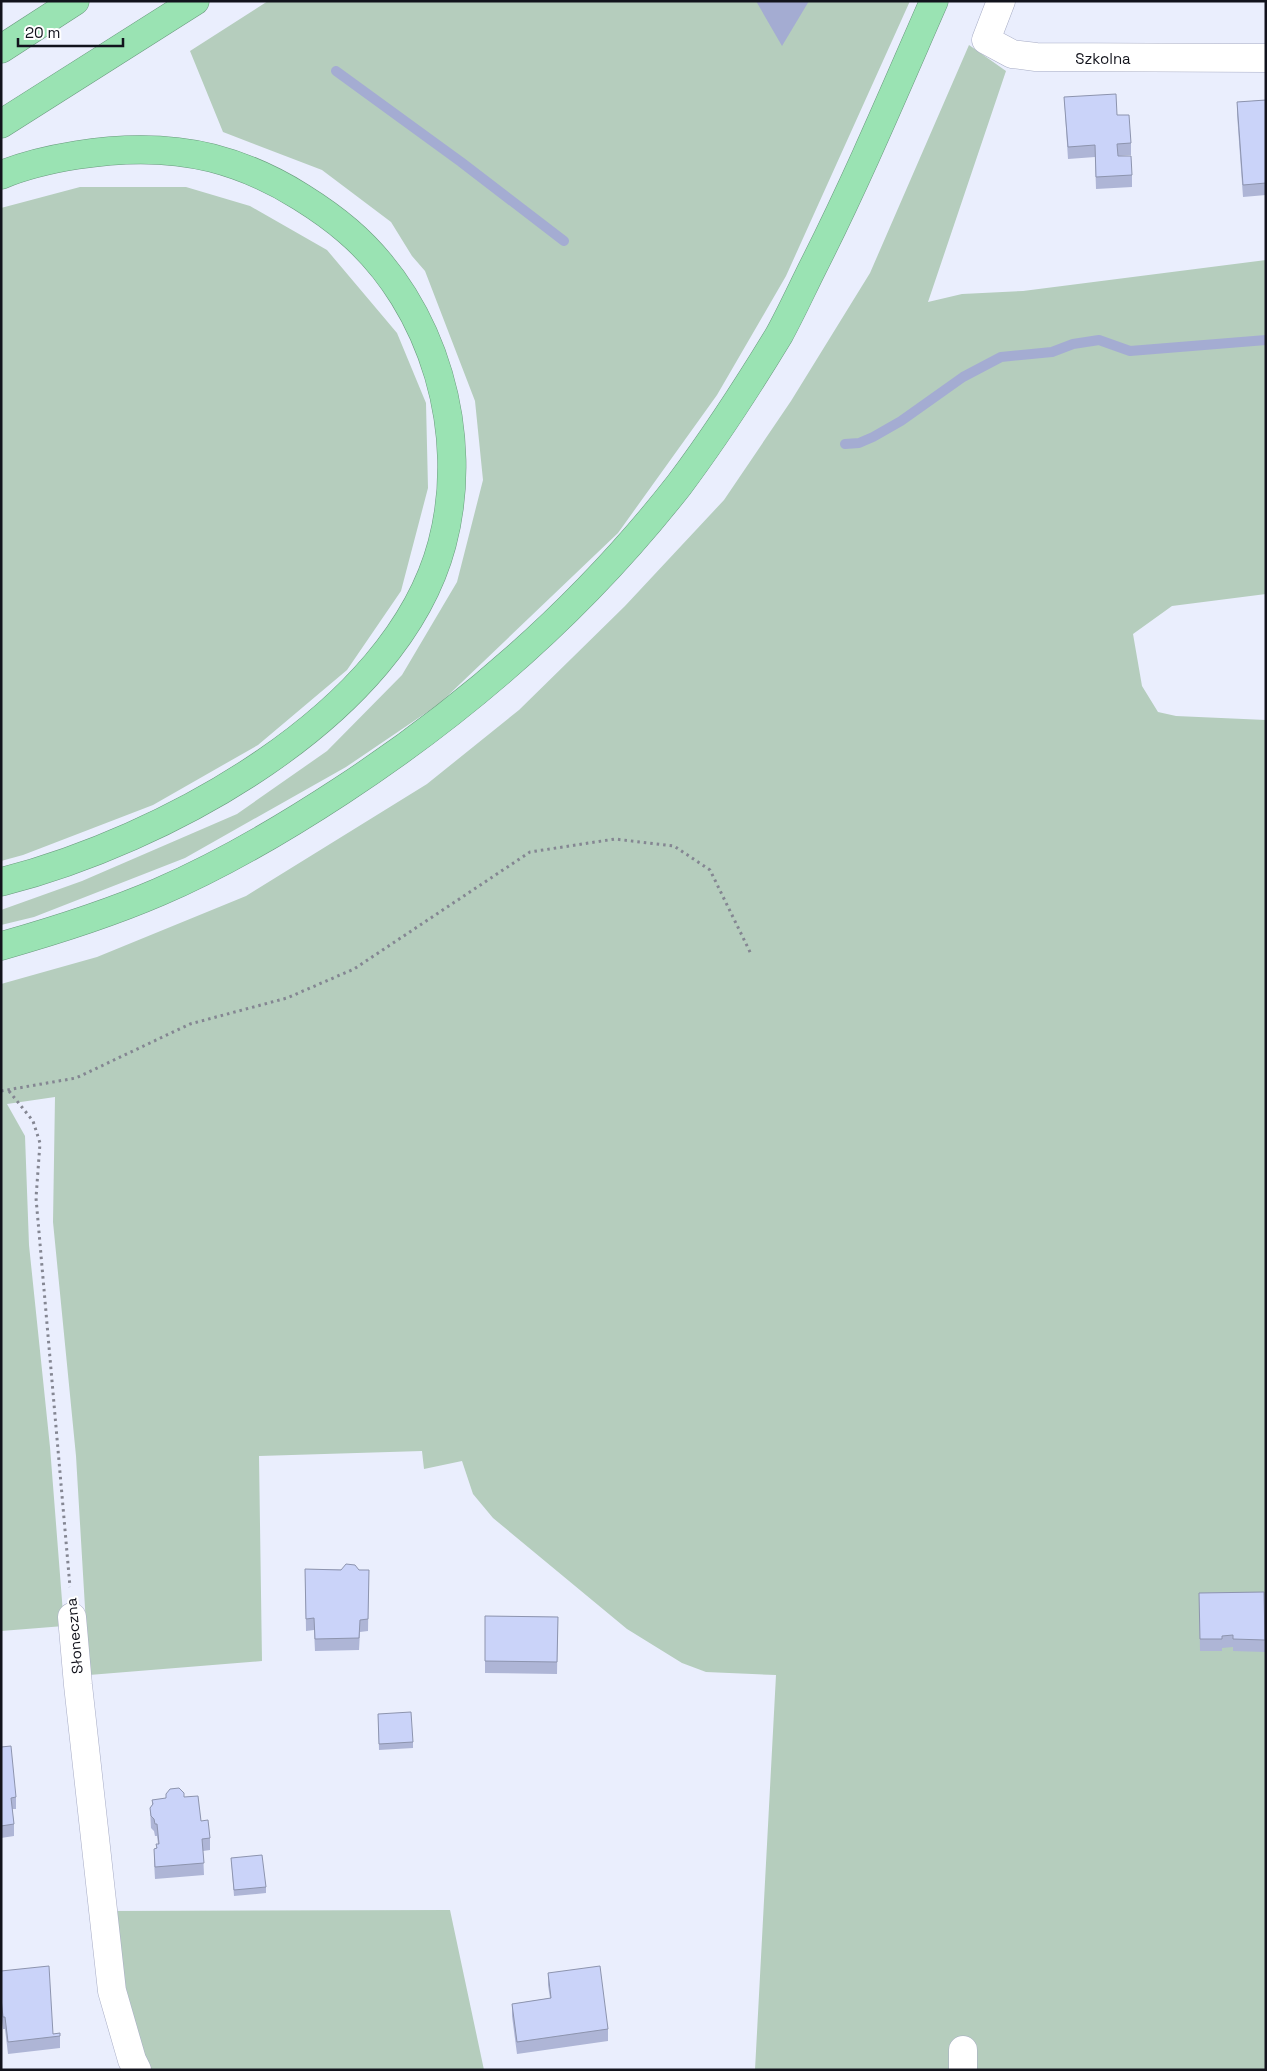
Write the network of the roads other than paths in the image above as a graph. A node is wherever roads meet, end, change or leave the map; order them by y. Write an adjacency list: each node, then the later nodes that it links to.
1 (63, 1): 6 (highway)
2 (76, 1): 7 (highway)
3 (195, 1): 9 (highway)
4 (934, 1): 12 (highway)
5 (1001, 1): 8 (street, Szkolna)
6 (1, 26)
7 (1, 49)
8 (1266, 58)
9 (1, 124)
10 (1, 175): 11 (highway)
11 (1, 882)
12 (1, 946)
13 (72, 1617): 14 (street, Słoneczna)
14 (137, 2070)

